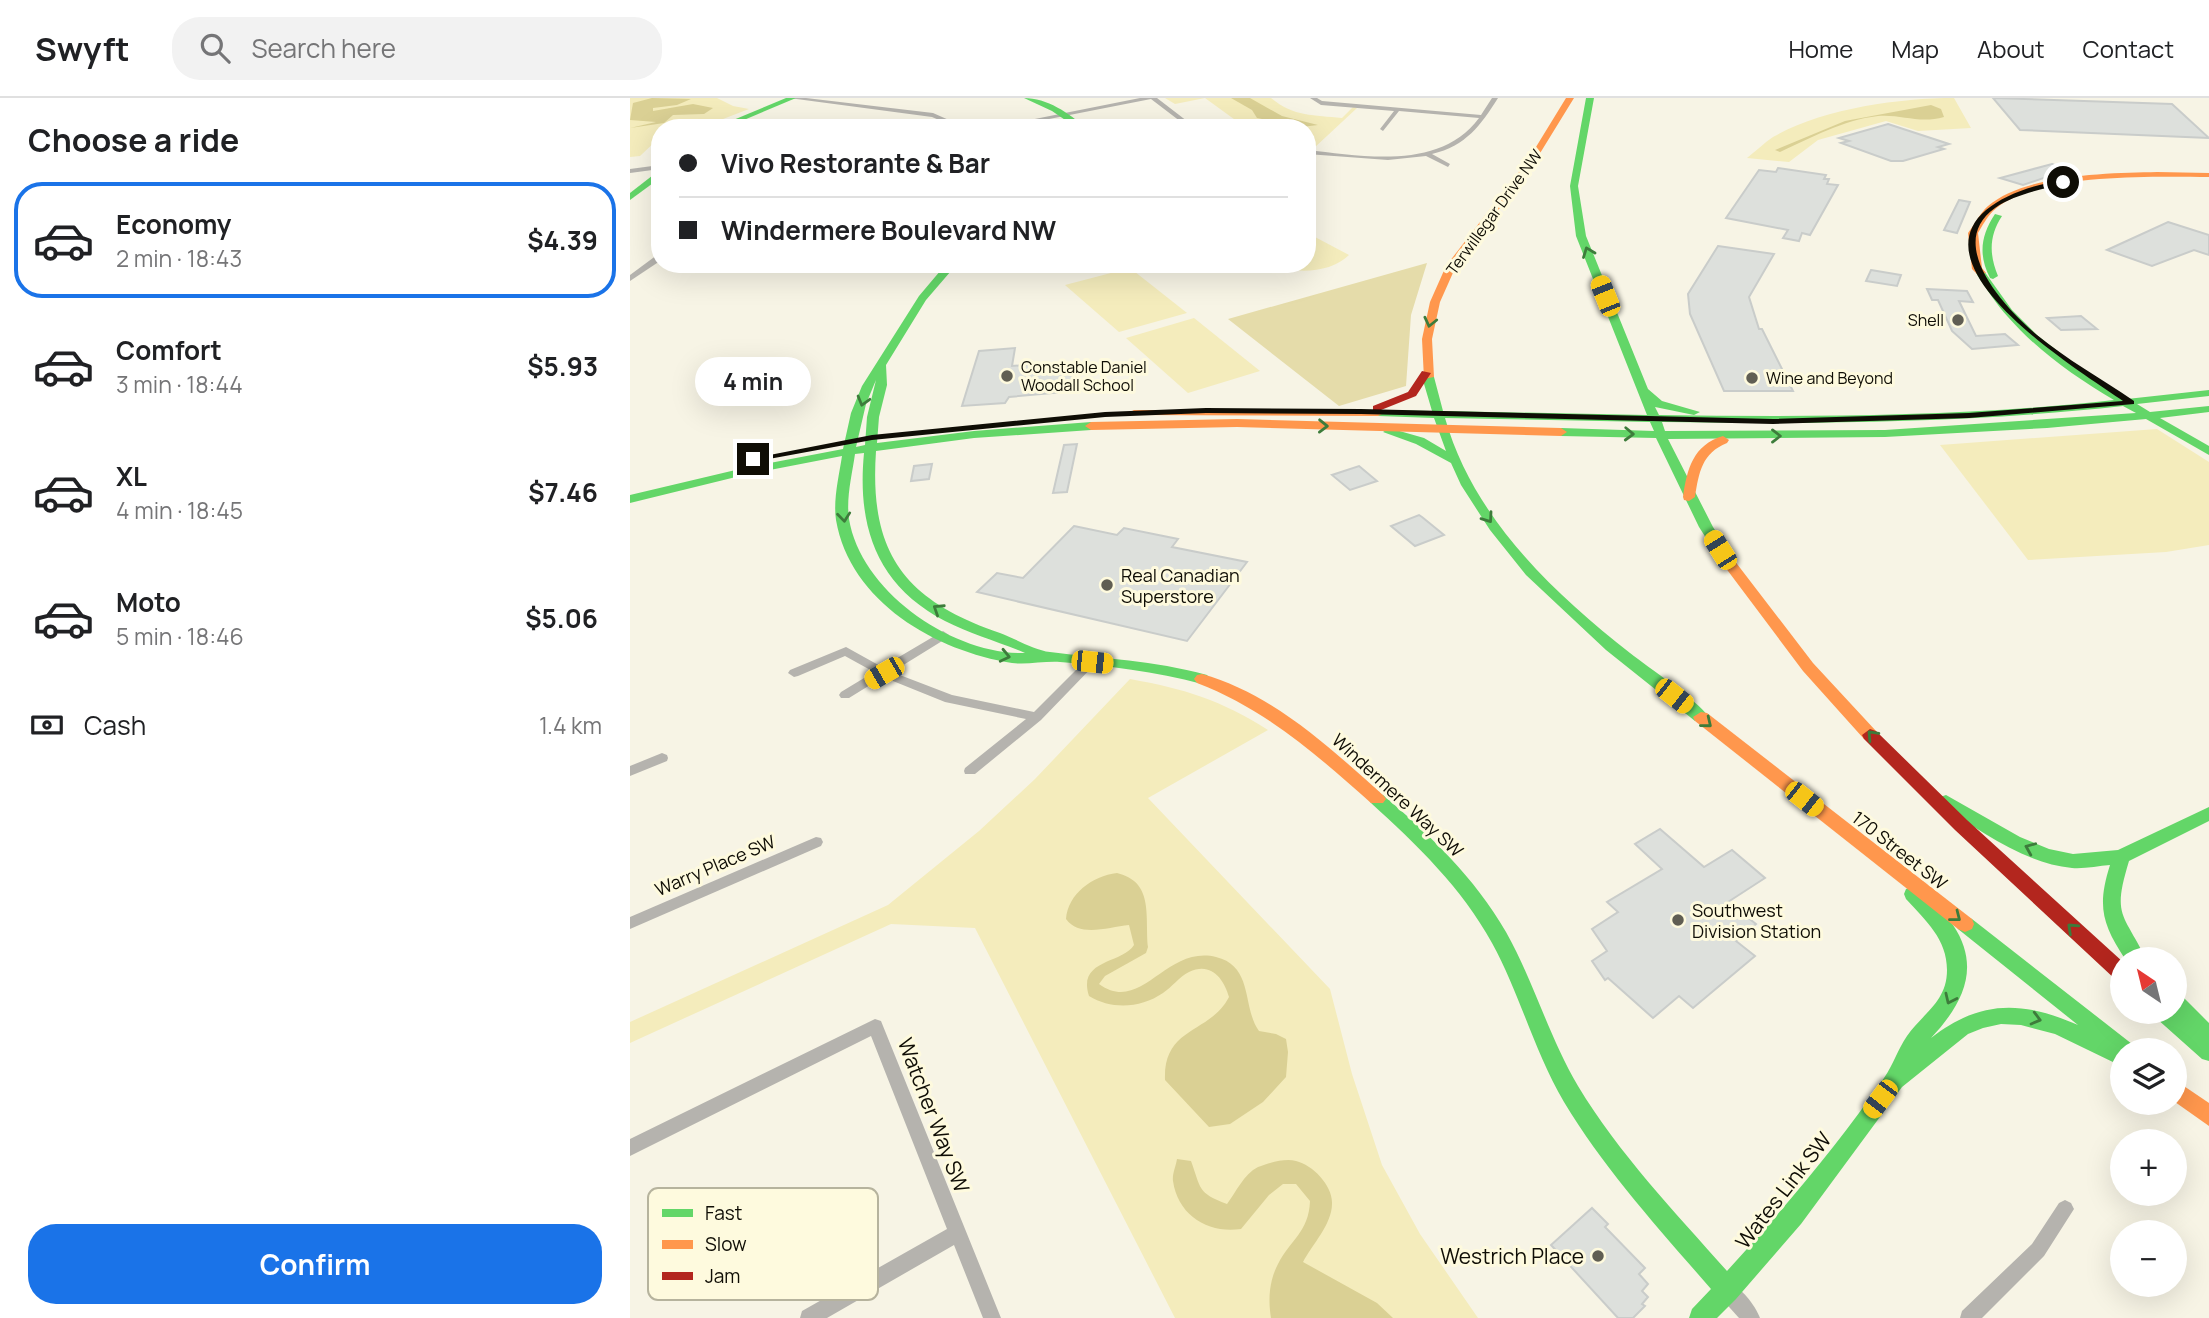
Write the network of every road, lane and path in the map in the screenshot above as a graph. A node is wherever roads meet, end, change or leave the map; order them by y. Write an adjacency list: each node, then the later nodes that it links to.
1 (792, 98): 12 (main road); 13 (street)
2 (1028, 98): 10 (main road)
3 (1129, 98): 10 (street)
4 (1151, 98): 10 (street); 17 (street)
5 (1313, 98): 9 (street)
6 (1495, 98): 11 (street)
7 (1570, 98): 31 (main road, Terwillegar Drive NW, one-way to 31)
8 (1590, 98): 32 (main road, one-way to 8)
9 (1398, 109): 11 (street); 18 (street)
10 (1061, 113): 14 (street); 15 (street); 16 (main road)
11 (1484, 117): 20 (street)
12 (740, 119)
13 (943, 119)
14 (1026, 119)
15 (1034, 119)
16 (1069, 119)
17 (1180, 119)
18 (1384, 129)
19 (1316, 153): 20 (street)
20 (1427, 154): 21 (street)
21 (1448, 165)
22 (651, 168): 23 (street)
23 (630, 171)
24 (2209, 177): 35 (main road)
25 (651, 181): 26 (main road)
26 (630, 197)
27 (651, 264): 29 (street)
28 (944, 273): 30 (main road, Windermere Way SW)
29 (630, 279)
30 (881, 365): 43 (main road, Windermere Way SW); 44 (main road, Windermere Way SW, one-way to 44)
31 (1426, 373): 37 (main road); 38 (main road, Terwillegar Drive NW)
32 (1641, 389): 40 (main road); 41 (main road)
33 (2209, 393): 35 (main road)
34 (2209, 399): 35 (main road)
35 (2151, 409): 36 (main road); 41 (main road); 41 (main road, one-way to 35); 42 (main road); 45 (main road)
36 (2209, 409)
37 (1361, 411): 38 (main road); 43 (main road)
38 (1437, 420): 39 (main road); 40 (main road); 46 (main road, 170 Street SW)
39 (1368, 427): 43 (main road, one-way to 39); 46 (main road)
40 (1656, 428): 41 (main road); 48 (main road)
41 (1741, 429): 48 (main road)
42 (2209, 439)
43 (871, 442): 44 (main road); 51 (main road, Windermere Way SW, one-way to 43)
44 (850, 445): 47 (main road); 49 (main road); 50 (main road, Windermere Way SW, one-way to 50)
45 (2209, 451)
46 (1452, 460): 64 (main road, 170 Street SW, one-way to 64)
47 (630, 488)
48 (1689, 497): 60 (main road, one-way to 48)
49 (630, 499)
50 (943, 635): 51 (main road, Windermere Way SW, one-way to 51); 54 (street)
51 (1044, 657): 52 (main road, Windermere Way SW)
52 (1092, 662): 56 (street); 81 (main road, Windermere Way SW)
53 (794, 673): 54 (street)
54 (884, 673): 55 (street); 56 (street)
55 (845, 695)
56 (1037, 717): 59 (street)
57 (662, 758): 58 (street)
58 (630, 771)
59 (970, 771)
60 (1919, 784): 63 (main road, one-way to 60); 67 (main road, one-way to 60)
61 (2209, 813): 63 (main road)
62 (816, 842): 65 (street, Warry Place SW)
63 (2121, 858): 66 (main road)
64 (1883, 860): 71 (main road, 170 Street SW, one-way to 71); 74 (main road, one-way to 74)
65 (630, 923)
66 (2128, 947)
67 (2110, 962)
68 (2188, 1015): 70 (main road)
69 (2177, 1024): 73 (main road)
70 (2209, 1036)
71 (2110, 1038)
72 (2110, 1051): 74 (main road, one-way to 72)
73 (2209, 1052)
74 (1893, 1083): 81 (main road, Wates Link SW)
75 (2187, 1099): 76 (main road)
76 (2209, 1116)
77 (630, 1148): 79 (street, Watcher Way SW)
78 (2065, 1209): 87 (street)
79 (957, 1233): 80 (street); 84 (street, Watcher Way SW)
80 (878, 1278)
81 (1728, 1291): 85 (main road, Wates Link SW); 86 (street)
82 (840, 1300): 83 (street)
83 (808, 1318)
84 (992, 1318)
85 (1701, 1318)
86 (1751, 1318)
87 (1969, 1318)

